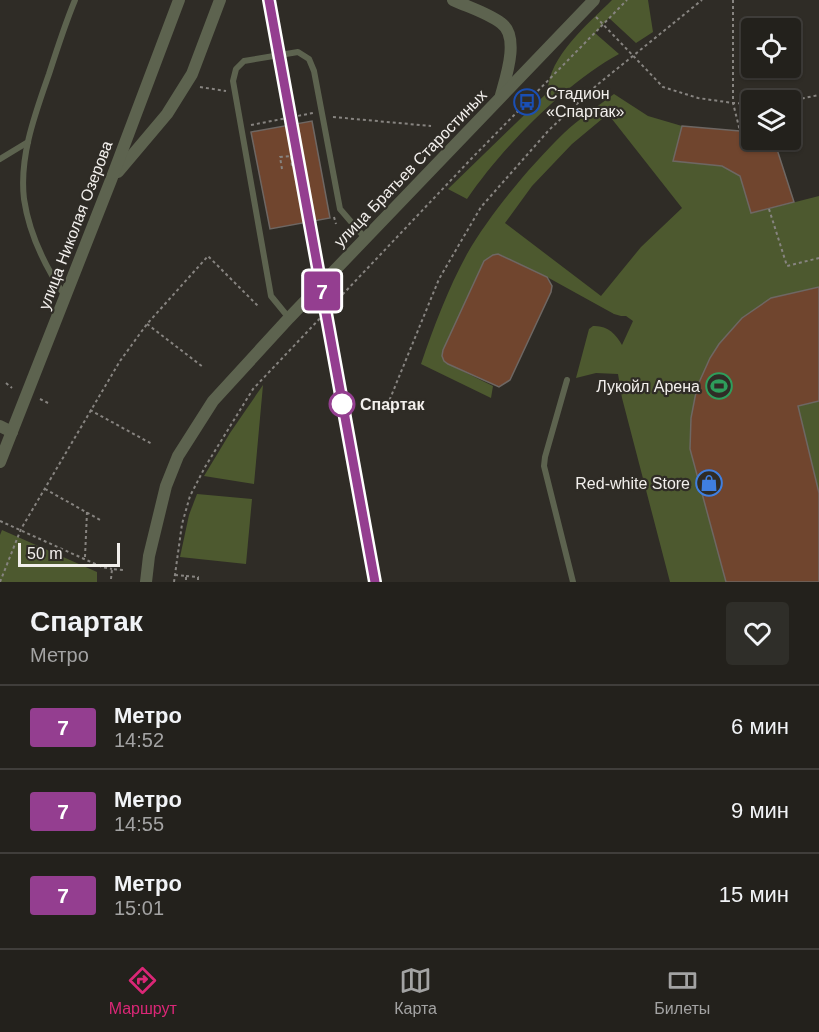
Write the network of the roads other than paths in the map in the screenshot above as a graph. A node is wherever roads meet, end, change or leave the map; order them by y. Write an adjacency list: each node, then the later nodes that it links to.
1 (75, 0): 7 (lane)
2 (179, 0): 9 (street, улица Николая Озерова)
3 (220, 0): 9 (street)
4 (453, 0): 6 (street)
5 (594, 0): 6 (street, улица Братьев Старостиных)
6 (501, 96): 10 (street, улица Братьев Старостиных)
7 (28, 142): 8 (lane); 11 (lane)
8 (0, 159)
9 (111, 180): 11 (street, улица Николая Озерова)
10 (365, 238): 12 (street, улица Братьев Старостиных); 12 (lane)
11 (65, 296): 15 (street, улица Николая Озерова)
12 (289, 318): 17 (street, улица Братьев Старостиных)
13 (567, 380): 18 (lane)
14 (0, 426): 15 (street)
15 (12, 432): 16 (street, улица Николая Озерова)
16 (0, 462)
17 (146, 582)
18 (573, 582)

